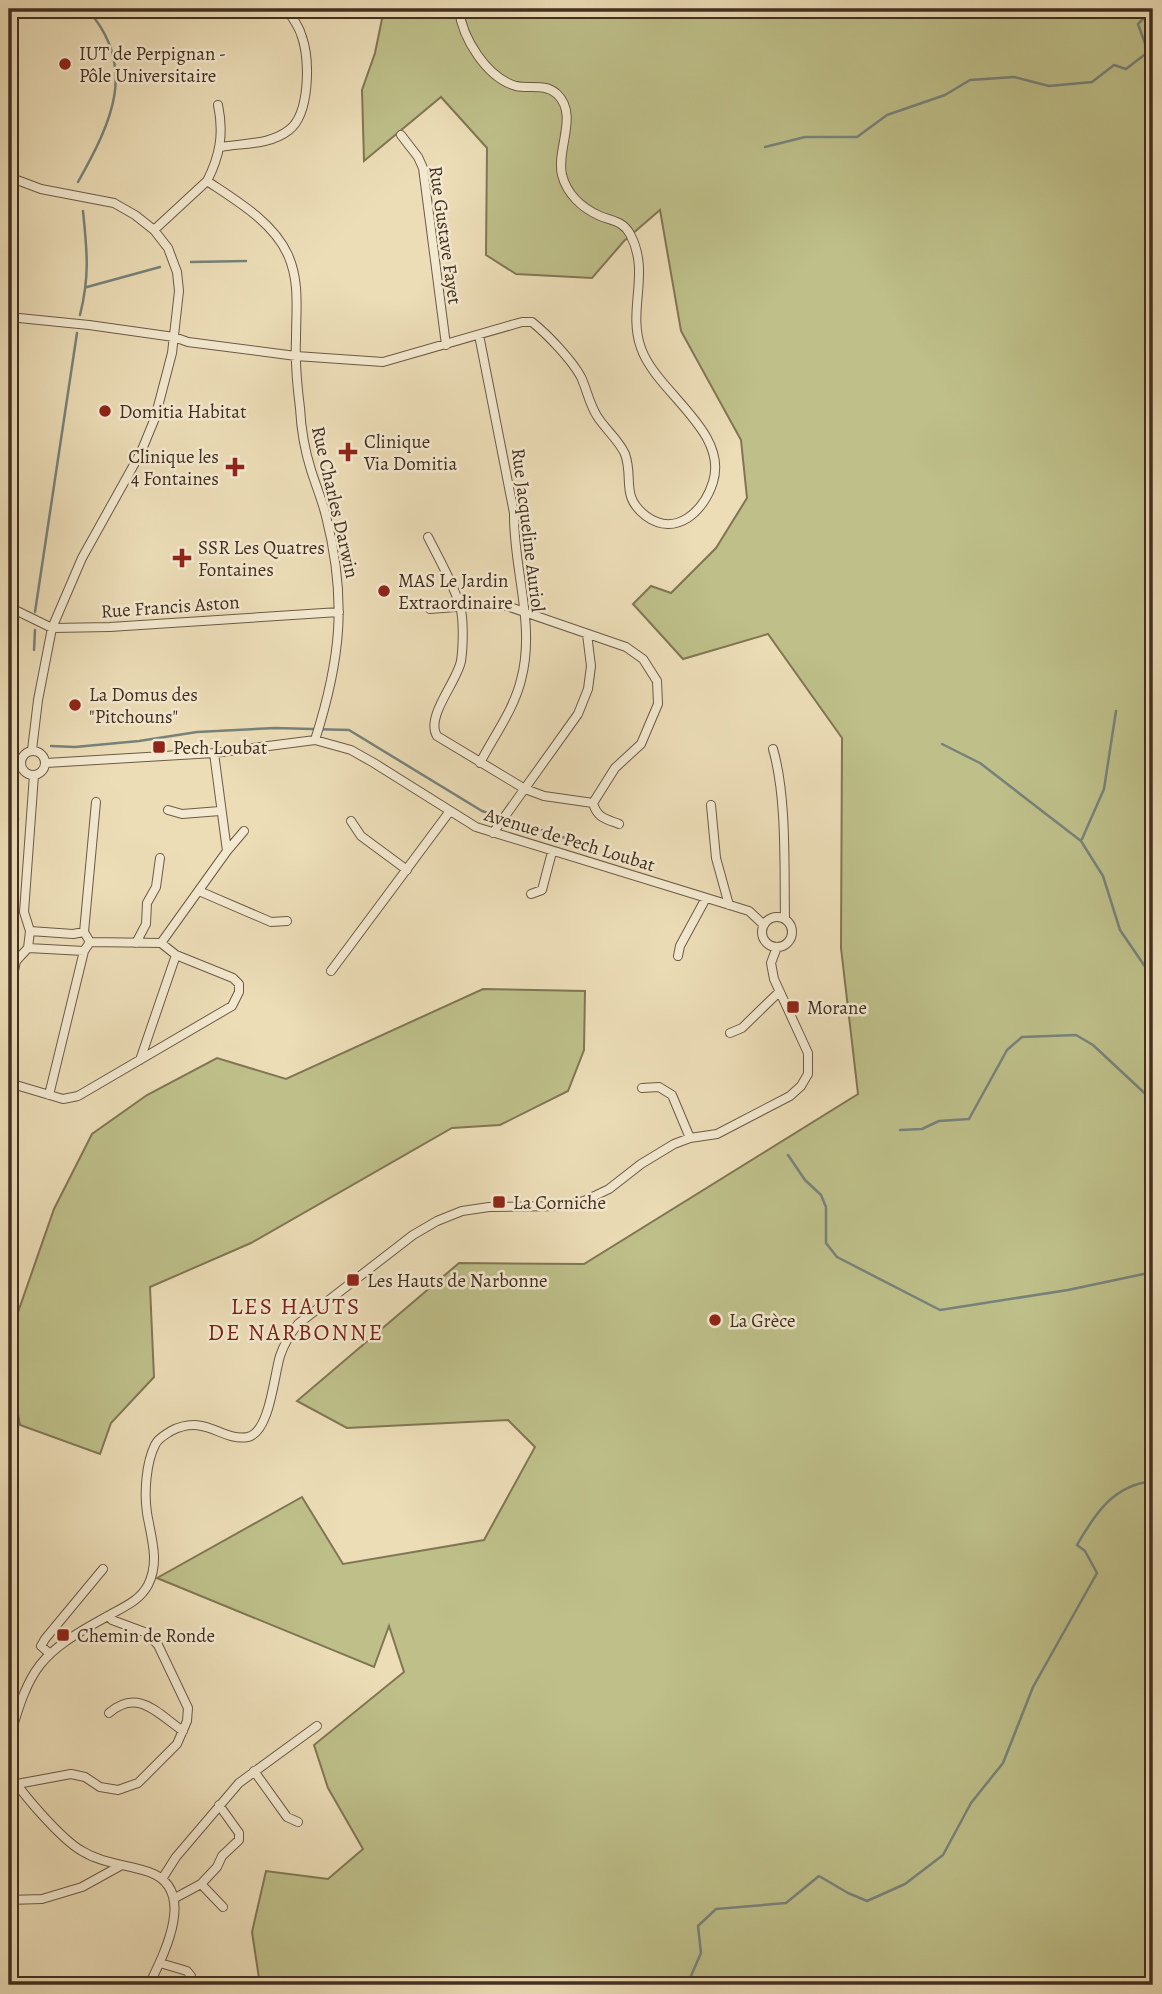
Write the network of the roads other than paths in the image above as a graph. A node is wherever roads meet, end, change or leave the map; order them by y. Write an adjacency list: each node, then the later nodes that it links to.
1 (286, 9): 5 (street)
2 (459, 9): 10 (street)
3 (218, 105): 5 (street)
4 (401, 135): 12 (street, Rue Gustave Fayet)
5 (221, 147): 7 (street)
6 (9, 177): 8 (street)
7 (207, 181): 8 (street); 13 (street, Rue Charles Darwin)
8 (154, 230): 11 (street)
9 (9, 317): 11 (street)
10 (479, 335): 12 (street); 18 (street, Rue Jacqueline Auriol)
11 (174, 337): 13 (street); 20 (street)
12 (446, 345): 13 (street)
13 (296, 356): 19 (street, Rue Charles Darwin)
14 (428, 537): 16 (street)
15 (9, 607): 20 (street, Rue Francis Aston)
16 (461, 608): 17 (street); 18 (street); 27 (street)
17 (430, 609)
18 (524, 611): 21 (street); 27 (street, Rue Jacqueline Auriol)
19 (339, 612): 20 (street, Rue Francis Aston); 22 (street, Rue Charles Darwin)
20 (52, 628): 24 (street)
21 (587, 634): 31 (street); 33 (street)
22 (316, 736): 25 (street, Avenue de Pech Loubat); 37 (street, Avenue de Pech Loubat)
23 (773, 749): 50 (street)
24 (32, 750): 26 (street); 29 (street)
25 (214, 753): 29 (street, Avenue de Pech Loubat); 36 (street)
26 (20, 762): 28 (street); 30 (street)
27 (480, 762): 31 (street)
28 (9, 763)
29 (46, 763): 30 (street)
30 (34, 775): 53 (street)
31 (525, 789): 33 (street); 41 (street)
32 (96, 802): 54 (street)
33 (593, 803): 39 (street)
34 (711, 805): 49 (street)
35 (168, 810): 36 (street)
36 (220, 811): 42 (street)
37 (450, 811): 41 (street, Avenue de Pech Loubat); 45 (street)
38 (351, 821): 45 (street)
39 (619, 824)
40 (244, 831): 42 (street)
41 (493, 834): 43 (street, Avenue de Pech Loubat)
42 (227, 851): 46 (street)
43 (552, 852): 47 (street); 48 (street, Avenue de Pech Loubat)
44 (160, 858): 56 (street)
45 (407, 870): 63 (street)
46 (199, 891): 51 (street); 57 (street)
47 (531, 894)
48 (706, 898): 49 (street, Avenue de Pech Loubat); 62 (street)
49 (729, 905): 52 (street, Avenue de Pech Loubat)
50 (785, 919): 52 (street); 58 (street)
51 (287, 920)
52 (764, 925): 58 (street)
53 (30, 931): 54 (street); 59 (street)
54 (84, 932): 55 (street)
55 (90, 942): 56 (street); 60 (street)
56 (136, 943): 57 (street)
57 (161, 943): 61 (street)
58 (777, 947): 64 (street)
59 (28, 948): 60 (street); 65 (street)
60 (84, 951): 70 (street)
61 (176, 955): 67 (street); 67 (street)
62 (678, 956)
63 (331, 971)
64 (779, 992): 66 (street); 71 (street)
65 (9, 995)
66 (730, 1033)
67 (140, 1060): 70 (street)
68 (9, 1083): 70 (street)
69 (642, 1088): 71 (street)
70 (49, 1095)
71 (690, 1138): 73 (street)
72 (103, 1569): 74 (street)
73 (108, 1616): 74 (street); 77 (street)
74 (49, 1653): 78 (street)
75 (109, 1713): 77 (street)
76 (317, 1726): 79 (street)
77 (183, 1731): 81 (street)
78 (9, 1740)
79 (254, 1771): 82 (street); 83 (street)
80 (9, 1772): 81 (street)
81 (17, 1784): 84 (street)
82 (219, 1805): 85 (street); 86 (street)
83 (298, 1822)
84 (120, 1866): 85 (street); 88 (street)
85 (162, 1879): 87 (street)
86 (201, 1884): 87 (street); 89 (street)
87 (175, 1898): 90 (street)
88 (9, 1900)
89 (223, 1907)
90 (160, 1963): 91 (street); 92 (street)
91 (149, 1985)
92 (187, 1985)

